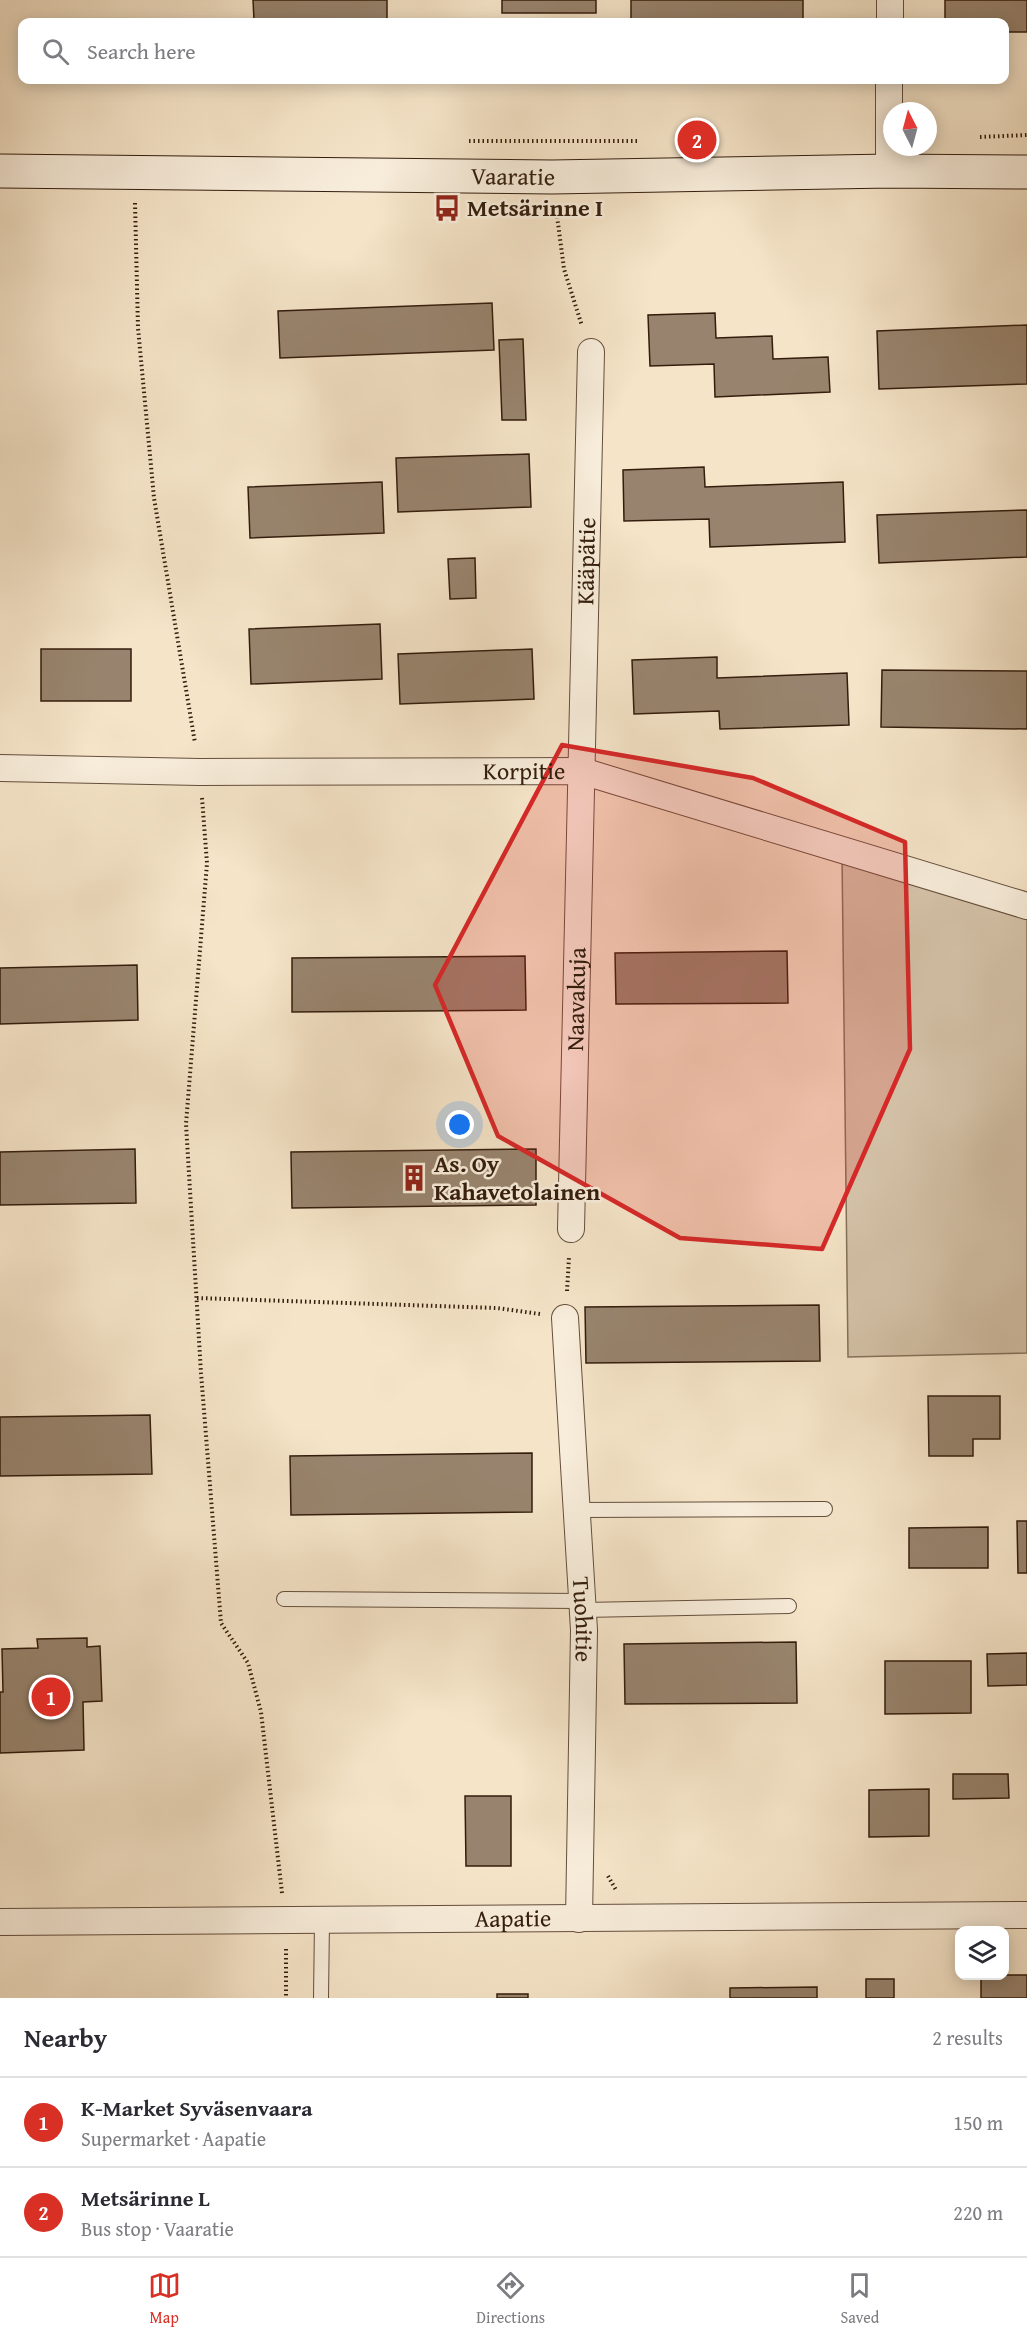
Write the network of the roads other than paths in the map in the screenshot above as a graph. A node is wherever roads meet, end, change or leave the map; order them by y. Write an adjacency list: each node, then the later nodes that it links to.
1 (890, 0): 2 (street)
2 (890, 18)
3 (889, 84): 5 (street)
4 (0, 171): 5 (street, Vaaratie)
5 (889, 171): 6 (street, Vaaratie)
6 (1027, 172)
7 (591, 352): 9 (street, Kääpätie)
8 (0, 768): 9 (street, Korpitie)
9 (582, 771): 10 (street, Korpitie); 11 (street, Naavakuja)
10 (1027, 906)
11 (571, 1229)
12 (565, 1318): 14 (street, Tuohitie)
13 (825, 1509): 14 (lane)
14 (577, 1510): 16 (street, Tuohitie)
15 (284, 1599): 16 (lane)
16 (583, 1606): 17 (lane); 19 (street, Tuohitie)
17 (789, 1606)
18 (1027, 1915): 19 (street, Aapatie)
19 (579, 1919): 20 (street, Aapatie)
20 (322, 1921): 21 (street, Aapatie); 22 (lane)
21 (0, 1922)
22 (321, 1998)

